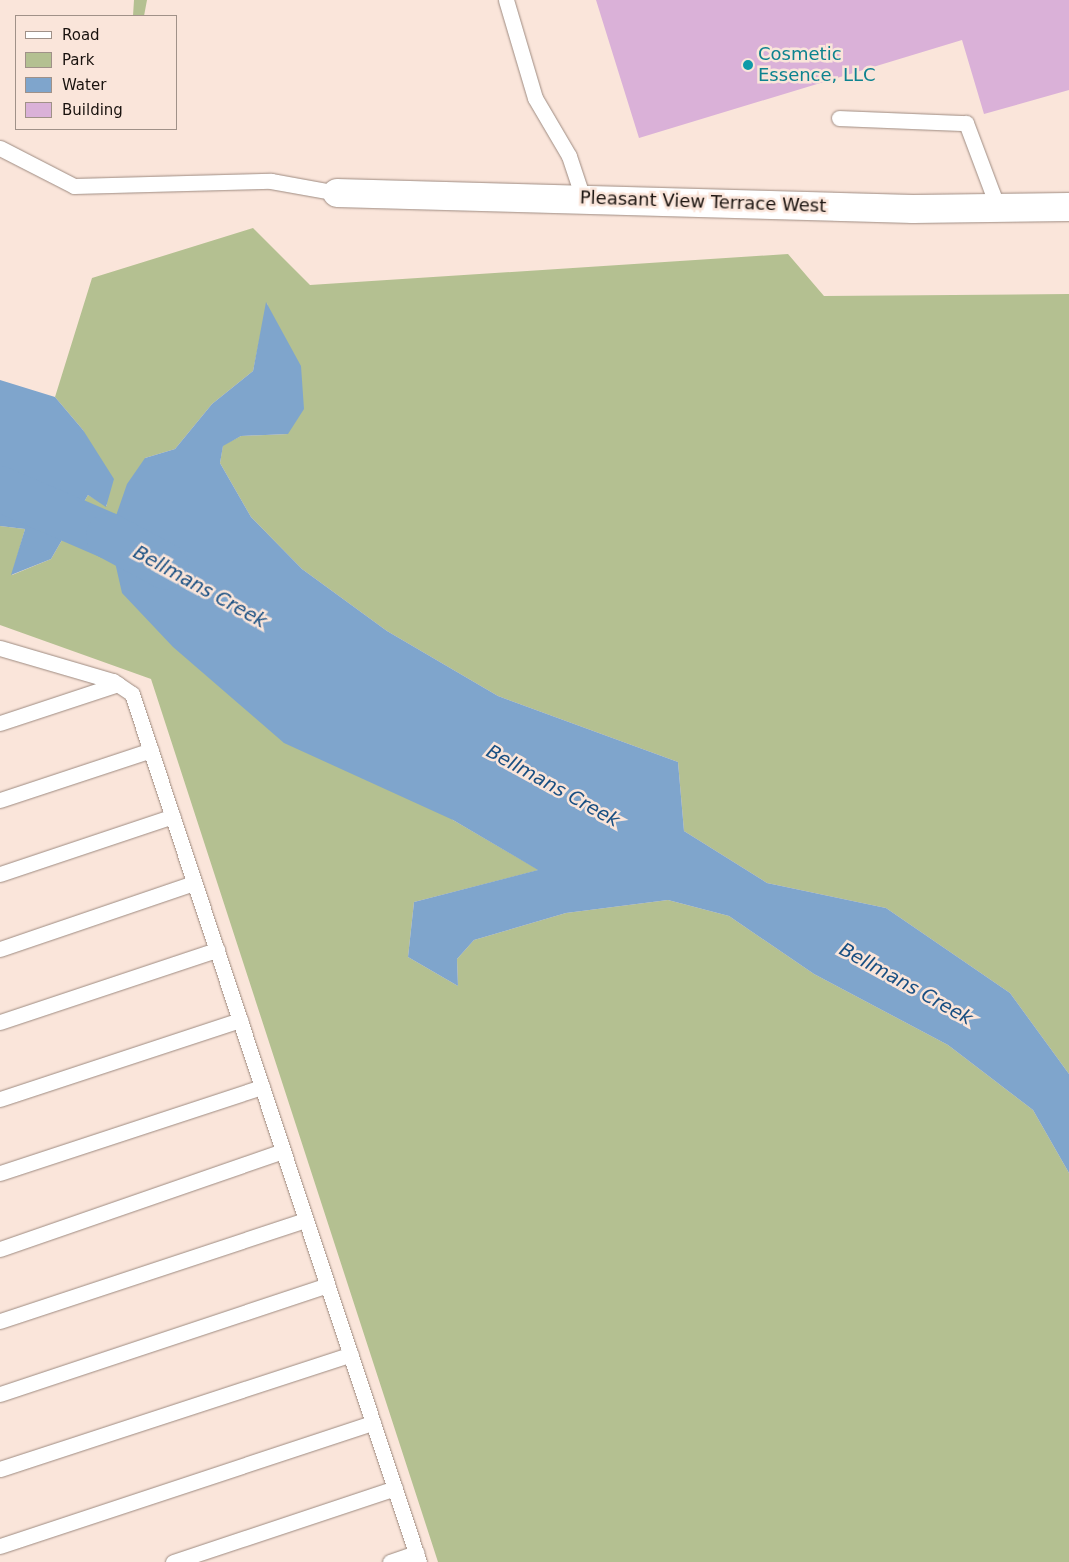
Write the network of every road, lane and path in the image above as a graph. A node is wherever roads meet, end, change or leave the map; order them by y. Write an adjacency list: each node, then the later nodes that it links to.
1 (506, 0): 5 (lane)
2 (839, 118): 7 (lane)
3 (0, 148): 4 (lane)
4 (337, 193): 5 (street, Pleasant View Terrace West)
5 (583, 198): 7 (street, Pleasant View Terrace West)
6 (1069, 207): 7 (street, Pleasant View Terrace West)
7 (998, 208)
8 (0, 648): 9 (lane)
9 (118, 684): 10 (lane); 11 (lane)
10 (0, 723)
11 (150, 750): 12 (lane); 13 (lane)
12 (0, 800)
13 (172, 816): 14 (lane); 15 (lane)
14 (0, 874)
15 (194, 883): 16 (lane); 17 (lane)
16 (0, 949)
17 (217, 950): 18 (lane); 19 (lane)
18 (240, 1020): 20 (lane); 21 (lane)
19 (0, 1022)
20 (262, 1087): 22 (lane); 23 (lane)
21 (0, 1099)
22 (283, 1151): 24 (lane); 25 (lane)
23 (0, 1173)
24 (306, 1220): 26 (lane); 27 (lane)
25 (0, 1249)
26 (328, 1285): 28 (lane); 29 (lane)
27 (0, 1321)
28 (351, 1354): 30 (lane); 31 (lane)
29 (0, 1394)
30 (373, 1423): 32 (lane); 33 (lane)
31 (0, 1469)
32 (395, 1488): 34 (lane); 35 (lane)
33 (0, 1546)
34 (418, 1558): 36 (lane)
35 (173, 1562)
36 (390, 1562)

